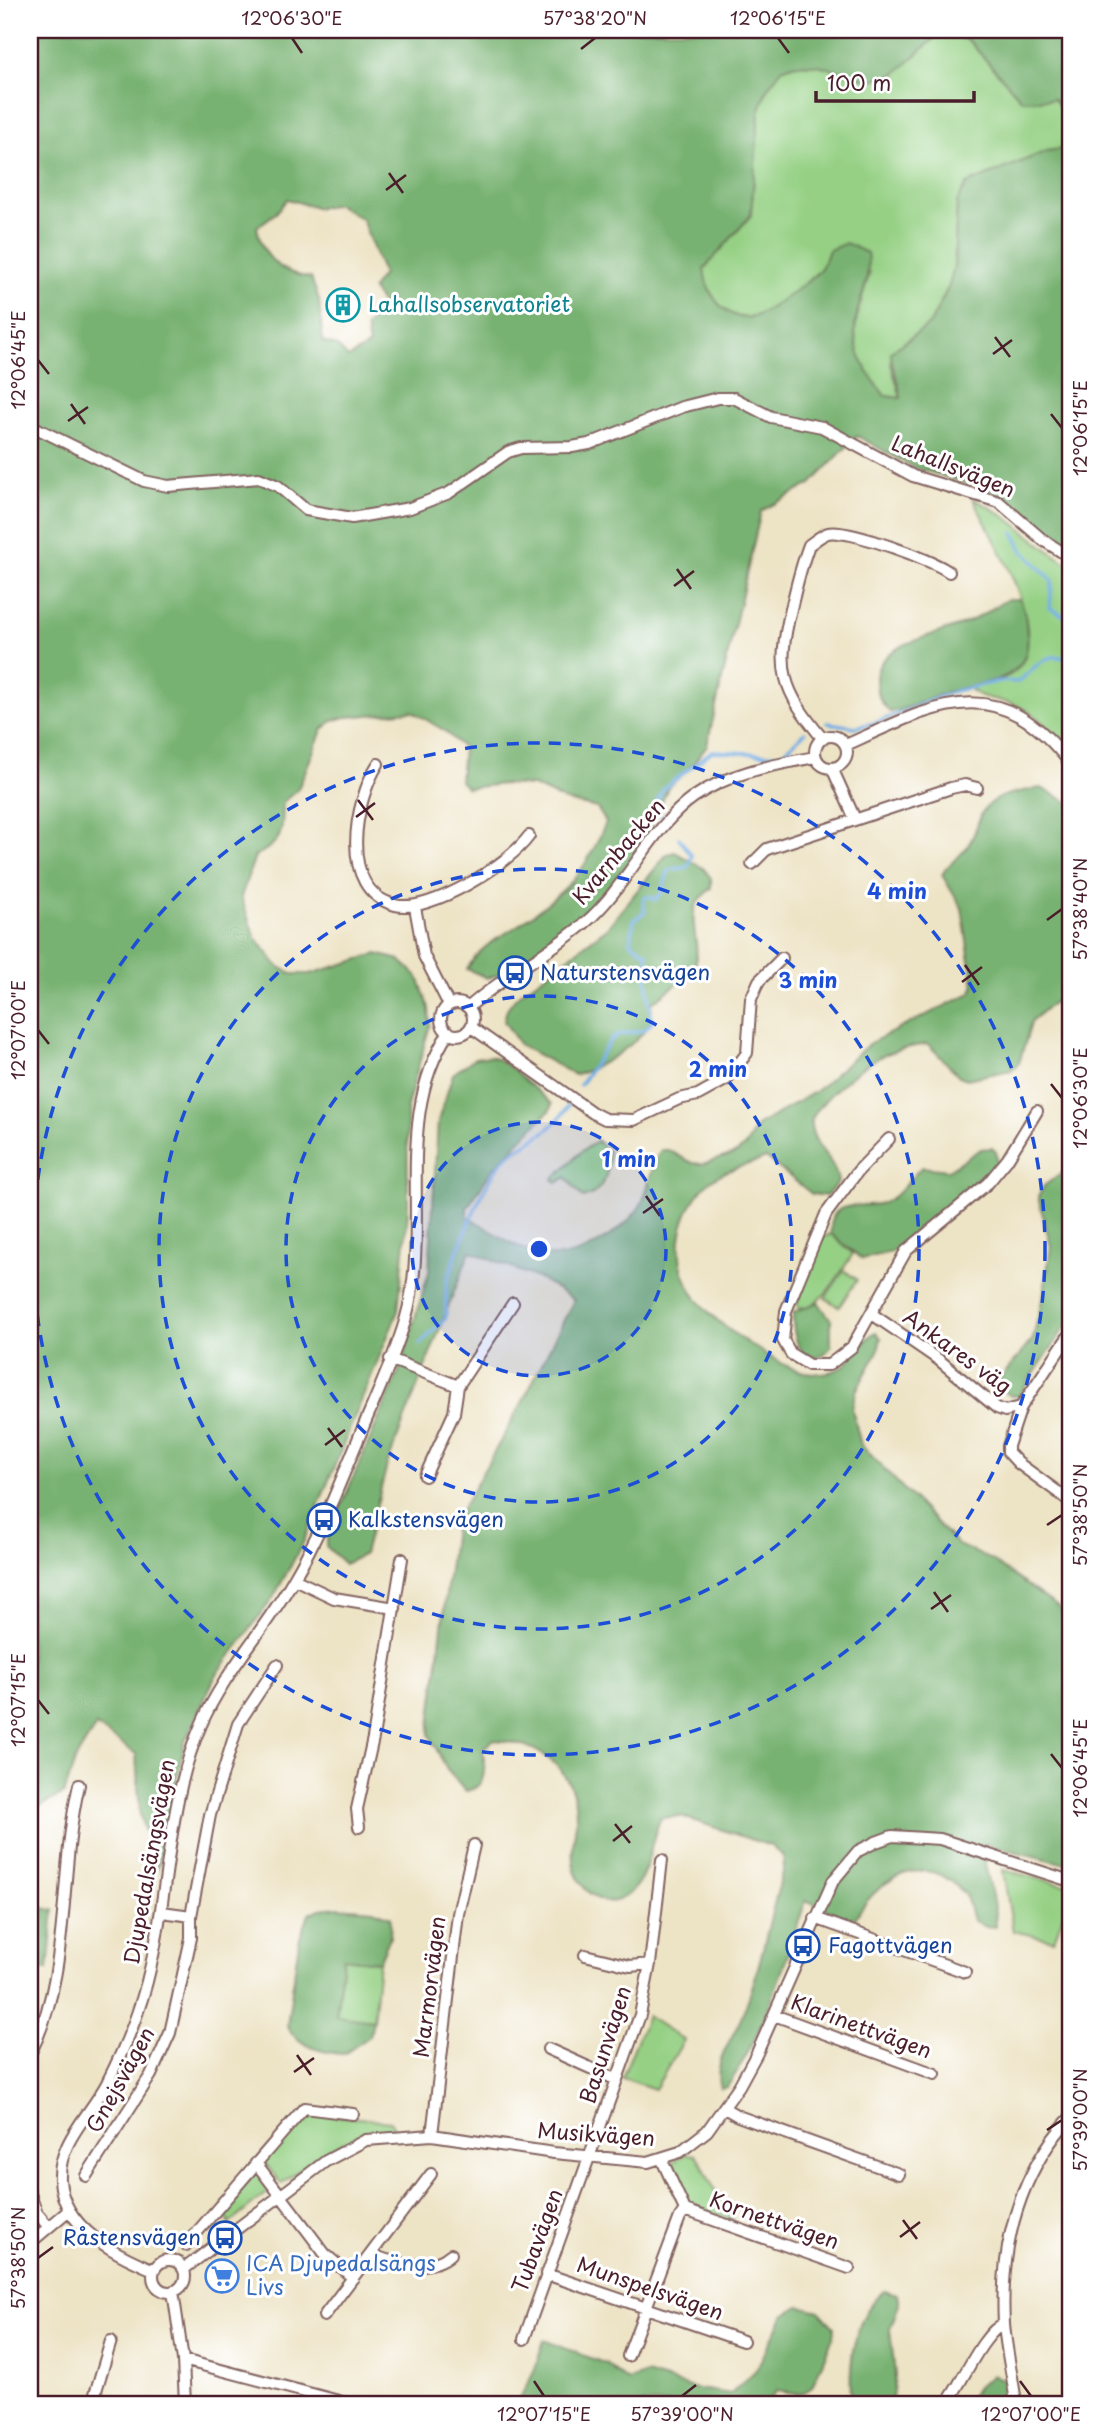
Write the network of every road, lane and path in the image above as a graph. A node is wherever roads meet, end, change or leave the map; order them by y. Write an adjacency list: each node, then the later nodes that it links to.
1 (30, 425): 2 (street, Lahallsvägen)
2 (1070, 557)
3 (949, 572): 4 (street)
4 (823, 738): 5 (street); 6 (street)
5 (846, 745): 7 (street); 9 (street)
6 (816, 757): 9 (street); 17 (street, Kvarnbacken)
7 (1070, 762)
8 (378, 764): 14 (street)
9 (832, 768): 11 (street)
10 (977, 788): 11 (street)
11 (855, 819): 13 (street)
12 (529, 836): 14 (street)
13 (752, 864)
14 (415, 907): 16 (street)
15 (782, 958): 18 (street)
16 (449, 1005): 17 (street); 19 (street)
17 (469, 1007): 18 (street)
18 (471, 1027): 19 (street)
19 (449, 1032): 25 (street, Djupedalsängsvägen)
20 (1037, 1111): 23 (street, Ankares väg)
21 (889, 1139): 23 (street, Ankares väg)
22 (513, 1303): 26 (street)
23 (872, 1314): 27 (street, Ankares väg)
24 (1070, 1334): 27 (street)
25 (390, 1359): 26 (street); 31 (street, Djupedalsängsvägen)
26 (458, 1386): 28 (street)
27 (1021, 1407): 29 (street)
28 (425, 1476)
29 (1070, 1501)
30 (402, 1559): 32 (street)
31 (294, 1579): 32 (street); 39 (street, Djupedalsängsvägen)
32 (395, 1608): 35 (street)
33 (277, 1665): 40 (street, Gnejsvägen)
34 (79, 1785): 47 (street)
35 (359, 1827)
36 (474, 1845): 53 (street, Marmorvägen)
37 (662, 1860): 43 (street, Basunvägen)
38 (1070, 1881): 41 (street, Musikvägen)
39 (162, 1912): 40 (street); 63 (street, Djupedalsängsvägen)
40 (191, 1916): 59 (street, Gnejsvägen)
41 (815, 1919): 44 (street); 45 (street, Musikvägen)
42 (585, 1955): 43 (street)
43 (650, 1964): 49 (street, Basunvägen)
44 (965, 1972)
45 (774, 2015): 48 (street, Klarinettvägen); 50 (street, Musikvägen)
46 (548, 2049): 49 (street)
47 (30, 2054)
48 (935, 2074)
49 (617, 2080): 54 (street, Basunvägen)
50 (724, 2108): 55 (street, Musikvägen); 58 (street)
51 (353, 2114): 56 (street)
52 (1070, 2118): 77 (street)
53 (432, 2135): 54 (street, Musikvägen); 60 (street, Musikvägen)
54 (588, 2157): 55 (street, Musikvägen); 72 (street, Tubavägen)
55 (662, 2160): 62 (street)
56 (256, 2163): 60 (street); 66 (street)
57 (431, 2174): 68 (street)
58 (899, 2174)
59 (86, 2176)
60 (281, 2193): 70 (street, Musikvägen); 73 (street)
61 (30, 2194): 64 (street)
62 (685, 2210): 69 (street, Kornettvägen); 75 (street)
63 (68, 2211): 64 (street); 71 (street)
64 (48, 2227): 65 (street)
65 (30, 2243)
66 (186, 2245)
67 (451, 2254): 68 (street)
68 (372, 2255): 73 (street)
69 (849, 2268)
70 (184, 2269): 71 (street); 74 (street, Musikvägen)
71 (155, 2270): 74 (street)
72 (546, 2274): 75 (street, Munspelsvägen); 78 (street, Tubavägen)
73 (353, 2278): 76 (street)
74 (173, 2291): 82 (street)
75 (645, 2307): 80 (street, Munspelsvägen); 81 (street)
76 (324, 2316)
77 (1004, 2324): 88 (street); 89 (street)
78 (524, 2339)
79 (111, 2341): 85 (street)
80 (743, 2342)
81 (628, 2356)
82 (183, 2360): 86 (street); 87 (street)
83 (30, 2402): 84 (street)
84 (37, 2404)
85 (92, 2404)
86 (185, 2404)
87 (350, 2404)
88 (946, 2404)
89 (1016, 2404)

